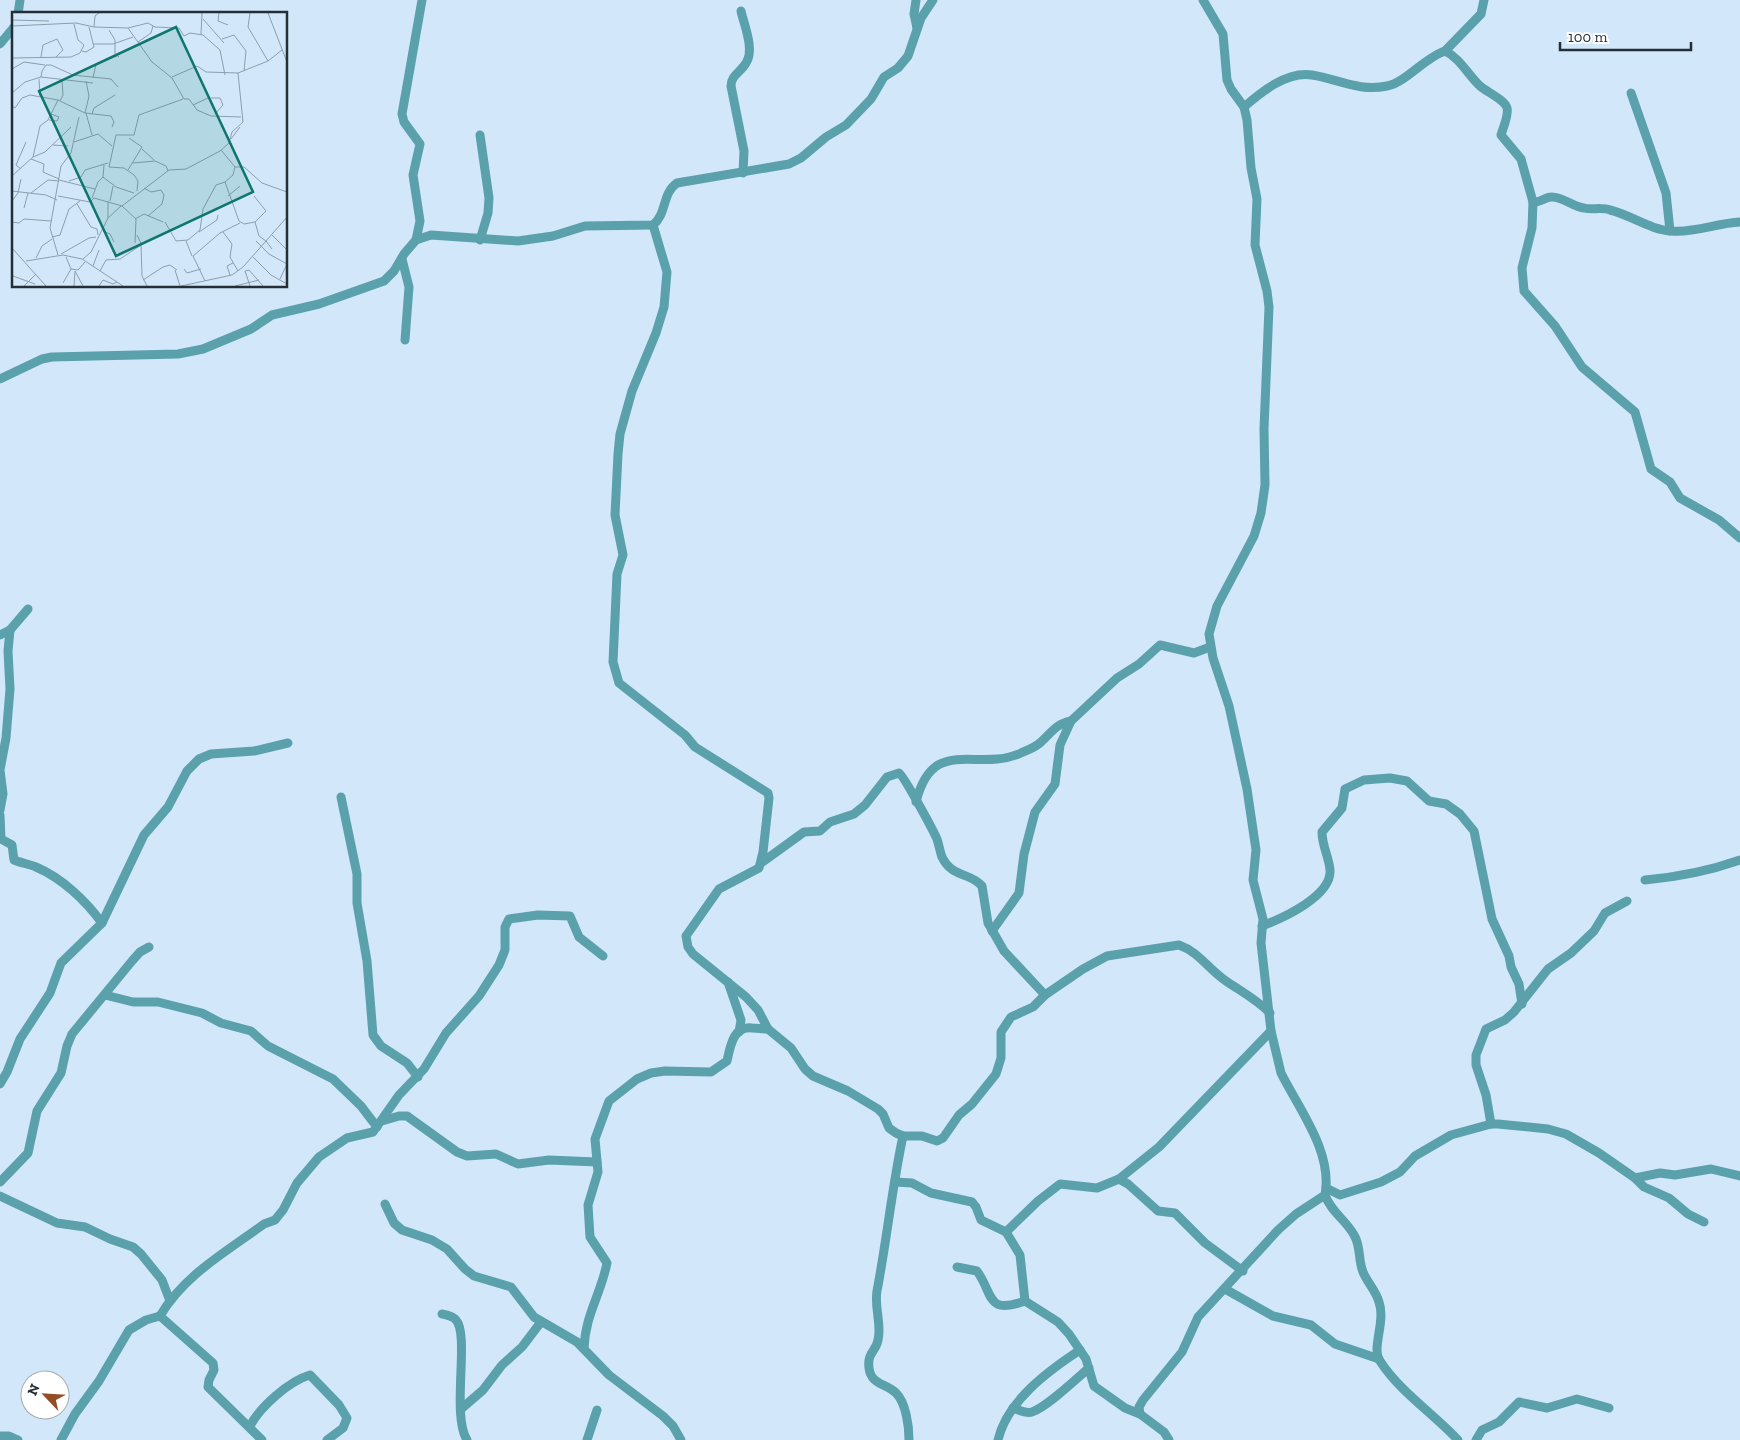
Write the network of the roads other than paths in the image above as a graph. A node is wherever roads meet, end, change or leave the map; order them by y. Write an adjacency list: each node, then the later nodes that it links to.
1 (422, 0): 19 (street)
2 (916, 0): 7 (street)
3 (933, 0): 7 (street)
4 (1203, 0): 12 (street)
5 (1484, 0): 10 (street)
6 (741, 11): 14 (street)
7 (917, 28): 14 (street)
8 (12, 29): 9 (street)
9 (0, 44)
10 (1445, 51): 12 (street); 15 (street)
11 (1631, 93): 18 (street)
12 (1244, 106): 28 (street)
13 (480, 135): 20 (street)
14 (743, 172): 17 (street)
15 (1534, 202): 18 (street); 24 (street)
16 (1740, 222): 18 (street)
17 (653, 225): 20 (street); 36 (street)
18 (1670, 231)
19 (416, 240): 20 (street); 21 (street)
20 (480, 240)
21 (402, 259): 22 (street); 23 (street)
22 (405, 340)
23 (0, 378)
24 (1740, 538)
25 (28, 609): 26 (street)
26 (10, 630): 27 (street); 33 (street)
27 (0, 635)
28 (1210, 647): 29 (street); 40 (street)
29 (1071, 721): 32 (street); 41 (street)
30 (288, 743): 39 (street)
31 (341, 797): 52 (street)
32 (916, 802): 36 (street); 41 (street)
33 (0, 810)
34 (0, 815): 39 (street)
35 (1740, 860): 37 (street)
36 (761, 863): 44 (street)
37 (1645, 880)
38 (1627, 901): 47 (street)
39 (102, 923): 53 (street)
40 (1262, 926): 47 (street); 48 (street)
41 (992, 931): 46 (street)
42 (149, 947): 45 (street)
43 (603, 956): 52 (street)
44 (728, 982): 49 (street); 51 (street)
45 (105, 995): 54 (street); 61 (street)
46 (1046, 995): 48 (street); 56 (street)
47 (1522, 1004): 55 (street)
48 (1270, 1013): 50 (street)
49 (768, 1029): 51 (street); 56 (street)
50 (1271, 1031): 60 (street); 63 (street)
51 (739, 1032): 57 (street)
52 (418, 1077): 54 (street)
53 (0, 1084)
54 (380, 1124): 57 (street); 71 (street)
55 (1491, 1124): 59 (street); 63 (street)
56 (903, 1136): 62 (street)
57 (598, 1162): 76 (street)
58 (1740, 1176): 59 (street)
59 (1635, 1178): 66 (street)
60 (1119, 1179): 67 (street); 69 (street)
61 (0, 1182)
62 (895, 1182): 67 (street); 94 (street)
63 (1326, 1192): 69 (street); 78 (street)
64 (0, 1196): 71 (street)
65 (385, 1204): 75 (street)
66 (1704, 1222)
67 (1006, 1232): 72 (street)
68 (957, 1266): 72 (street)
69 (1242, 1271): 70 (street)
70 (1225, 1289): 78 (street); 84 (street)
71 (170, 1301): 74 (street)
72 (1026, 1302): 77 (street)
73 (442, 1314): 82 (street)
74 (160, 1316): 85 (street); 88 (street)
75 (541, 1322): 76 (street); 82 (street)
76 (584, 1349): 93 (street)
77 (1080, 1350): 79 (street); 80 (street)
78 (1378, 1359): 97 (street)
79 (1089, 1368): 80 (street); 84 (street)
80 (1013, 1408): 95 (street)
81 (1610, 1408): 98 (street)
82 (461, 1409): 91 (street)
83 (597, 1410): 92 (street)
84 (1140, 1414): 96 (street)
85 (250, 1426): 89 (street); 90 (street)
86 (0, 1436): 87 (street)
87 (18, 1440)
88 (61, 1440)
89 (262, 1440)
90 (327, 1440)
91 (466, 1440)
92 (587, 1440)
93 (681, 1440)
94 (910, 1440)
95 (998, 1440)
96 (1169, 1440)
97 (1458, 1440)
98 (1476, 1440)

